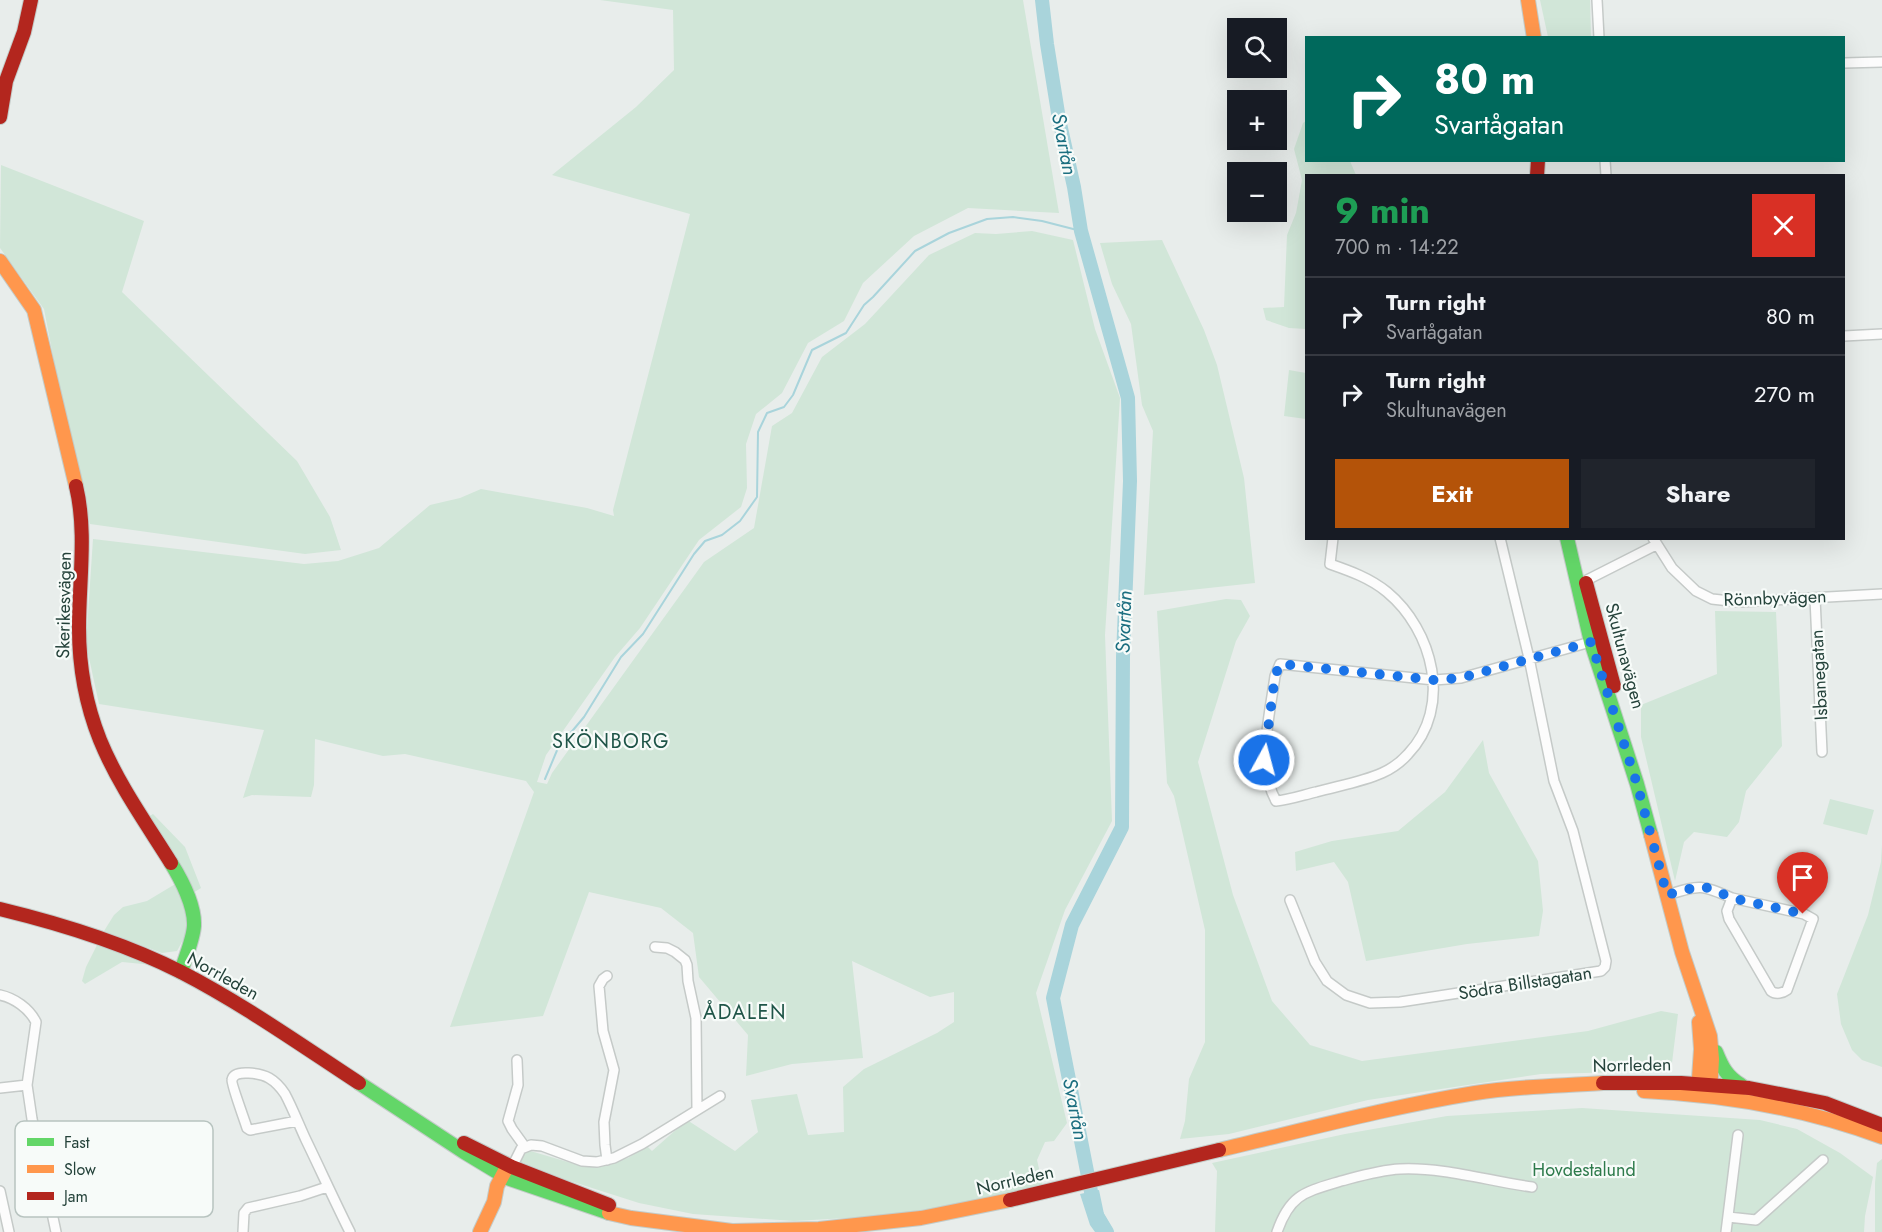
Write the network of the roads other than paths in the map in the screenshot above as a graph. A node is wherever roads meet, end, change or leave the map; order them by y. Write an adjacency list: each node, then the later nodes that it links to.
1 (31, 0): 8 (main road)
2 (1528, 0): 4 (main road)
3 (1597, 0): 5 (street)
4 (1534, 36)
5 (1599, 36)
6 (1882, 62): 7 (street)
7 (1845, 63)
8 (0, 117)
9 (0, 261): 29 (main road, Skerikesvägen)
10 (1882, 334): 11 (street)
11 (1845, 336)
12 (1333, 540): 22 (street)
13 (1500, 540): 21 (street)
14 (1568, 540): 17 (main road, Skultunavägen)
15 (1575, 540): 17 (main road, Skultunavägen)
16 (1655, 542): 17 (street, Rönnbyvägen); 19 (street, Rönnbyvägen)
17 (1582, 582): 20 (main road, Skultunavägen)
18 (1882, 594): 19 (street, Rönnbyvägen)
19 (1815, 598): 23 (street, Isbanegatan)
20 (1596, 640): 21 (street); 24 (main road, Skultunavägen)
21 (1529, 658): 22 (street); 26 (street, Södra Billstagatan)
22 (1434, 680): 22 (street)
23 (1822, 752)
24 (1667, 895): 25 (street); 32 (main road, Skultunavägen)
25 (1732, 898): 25 (street)
26 (1290, 900)
27 (0, 909): 29 (main road, Norrleden)
28 (655, 946): 40 (street)
29 (182, 972): 49 (main road, Norrleden)
30 (607, 976): 47 (street)
31 (0, 995): 35 (street)
32 (1698, 1003): 33 (main road, Skultunavägen); 36 (main road, Skultunavägen)
33 (1710, 1036): 36 (main road, Skultunavägen); 38 (main road)
34 (517, 1060): 46 (street)
35 (27, 1085): 37 (street); 41 (street)
36 (1698, 1087): 38 (main road, Norrleden); 45 (main road, Norrleden); 49 (main road, Norrleden)
37 (0, 1088)
38 (1749, 1088): 43 (main road, Norrleden)
39 (720, 1096): 40 (street)
40 (698, 1110): 47 (street)
41 (32, 1121)
42 (297, 1121): 42 (street); 50 (street)
43 (1882, 1125)
44 (1738, 1135): 54 (street)
45 (1882, 1137)
46 (525, 1147): 47 (street); 49 (street)
47 (608, 1160)
48 (1823, 1160): 54 (street)
49 (511, 1172): 59 (main road)
50 (327, 1187): 57 (street); 58 (street)
51 (1532, 1187): 60 (street)
52 (0, 1191): 55 (street)
53 (53, 1217): 56 (street)
54 (1728, 1217): 61 (street)
55 (9, 1232)
56 (56, 1232)
57 (243, 1232)
58 (350, 1232)
59 (480, 1232)
60 (1277, 1232)
61 (1726, 1232)

